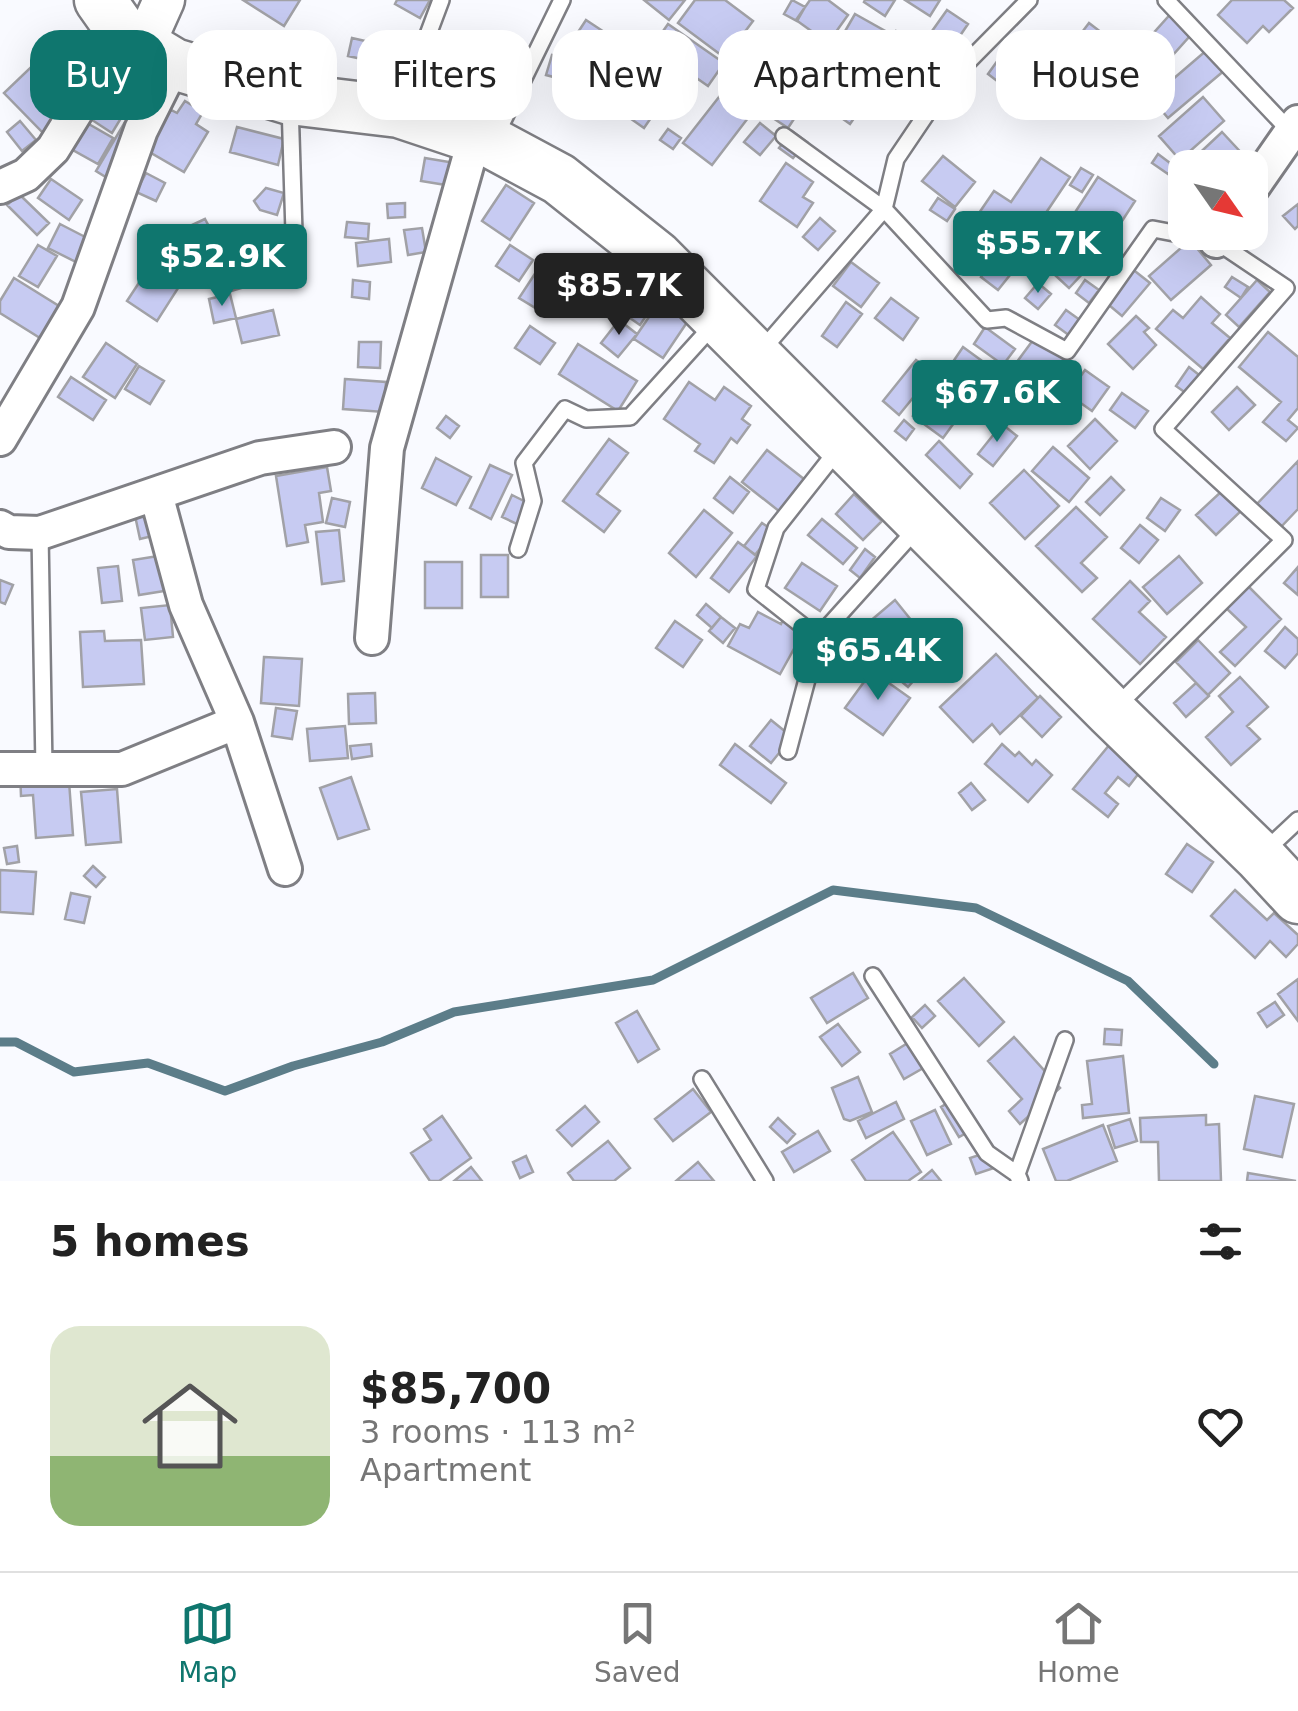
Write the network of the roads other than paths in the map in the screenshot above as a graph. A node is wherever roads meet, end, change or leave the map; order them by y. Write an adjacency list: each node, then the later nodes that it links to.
1 (164, 0): 6 (street)
2 (441, 0): 7 (lane)
3 (562, 0): 14 (lane)
4 (1029, 0): 17 (lane)
5 (1166, 0): 12 (lane)
6 (140, 30)
7 (430, 30)
8 (73, 120): 16 (street)
9 (140, 120): 23 (street)
10 (291, 120): 19 (lane)
11 (423, 120): 14 (main road)
12 (1294, 126): 15 (street)
13 (784, 136): 17 (lane)
14 (484, 140): 21 (main road); 31 (street)
15 (1268, 164)
16 (0, 187)
17 (884, 209): 18 (lane); 22 (lane)
18 (1168, 230)
19 (294, 233)
20 (1236, 250): 33 (lane)
21 (718, 319): 22 (main road); 30 (lane)
22 (756, 356): 24 (main road)
23 (0, 439)
24 (842, 444): 27 (main road); 32 (lane)
25 (334, 447): 26 (street)
26 (156, 494): 29 (street); 34 (street)
27 (921, 523): 32 (lane); 33 (main road)
28 (0, 527): 29 (street)
29 (40, 533): 36 (lane)
30 (518, 549)
31 (372, 638)
32 (818, 638): 35 (lane)
33 (1111, 712): 39 (main road)
34 (236, 722): 36 (street); 40 (street)
35 (788, 751)
36 (44, 768): 37 (street)
37 (0, 769)
38 (1298, 820): 39 (lane)
39 (1260, 856): 41 (main road)
40 (285, 869)
41 (1298, 898)
42 (873, 976): 45 (lane)
43 (1066, 1040): 45 (lane)
44 (702, 1080): 46 (lane)
45 (1019, 1178)
46 (765, 1181)

